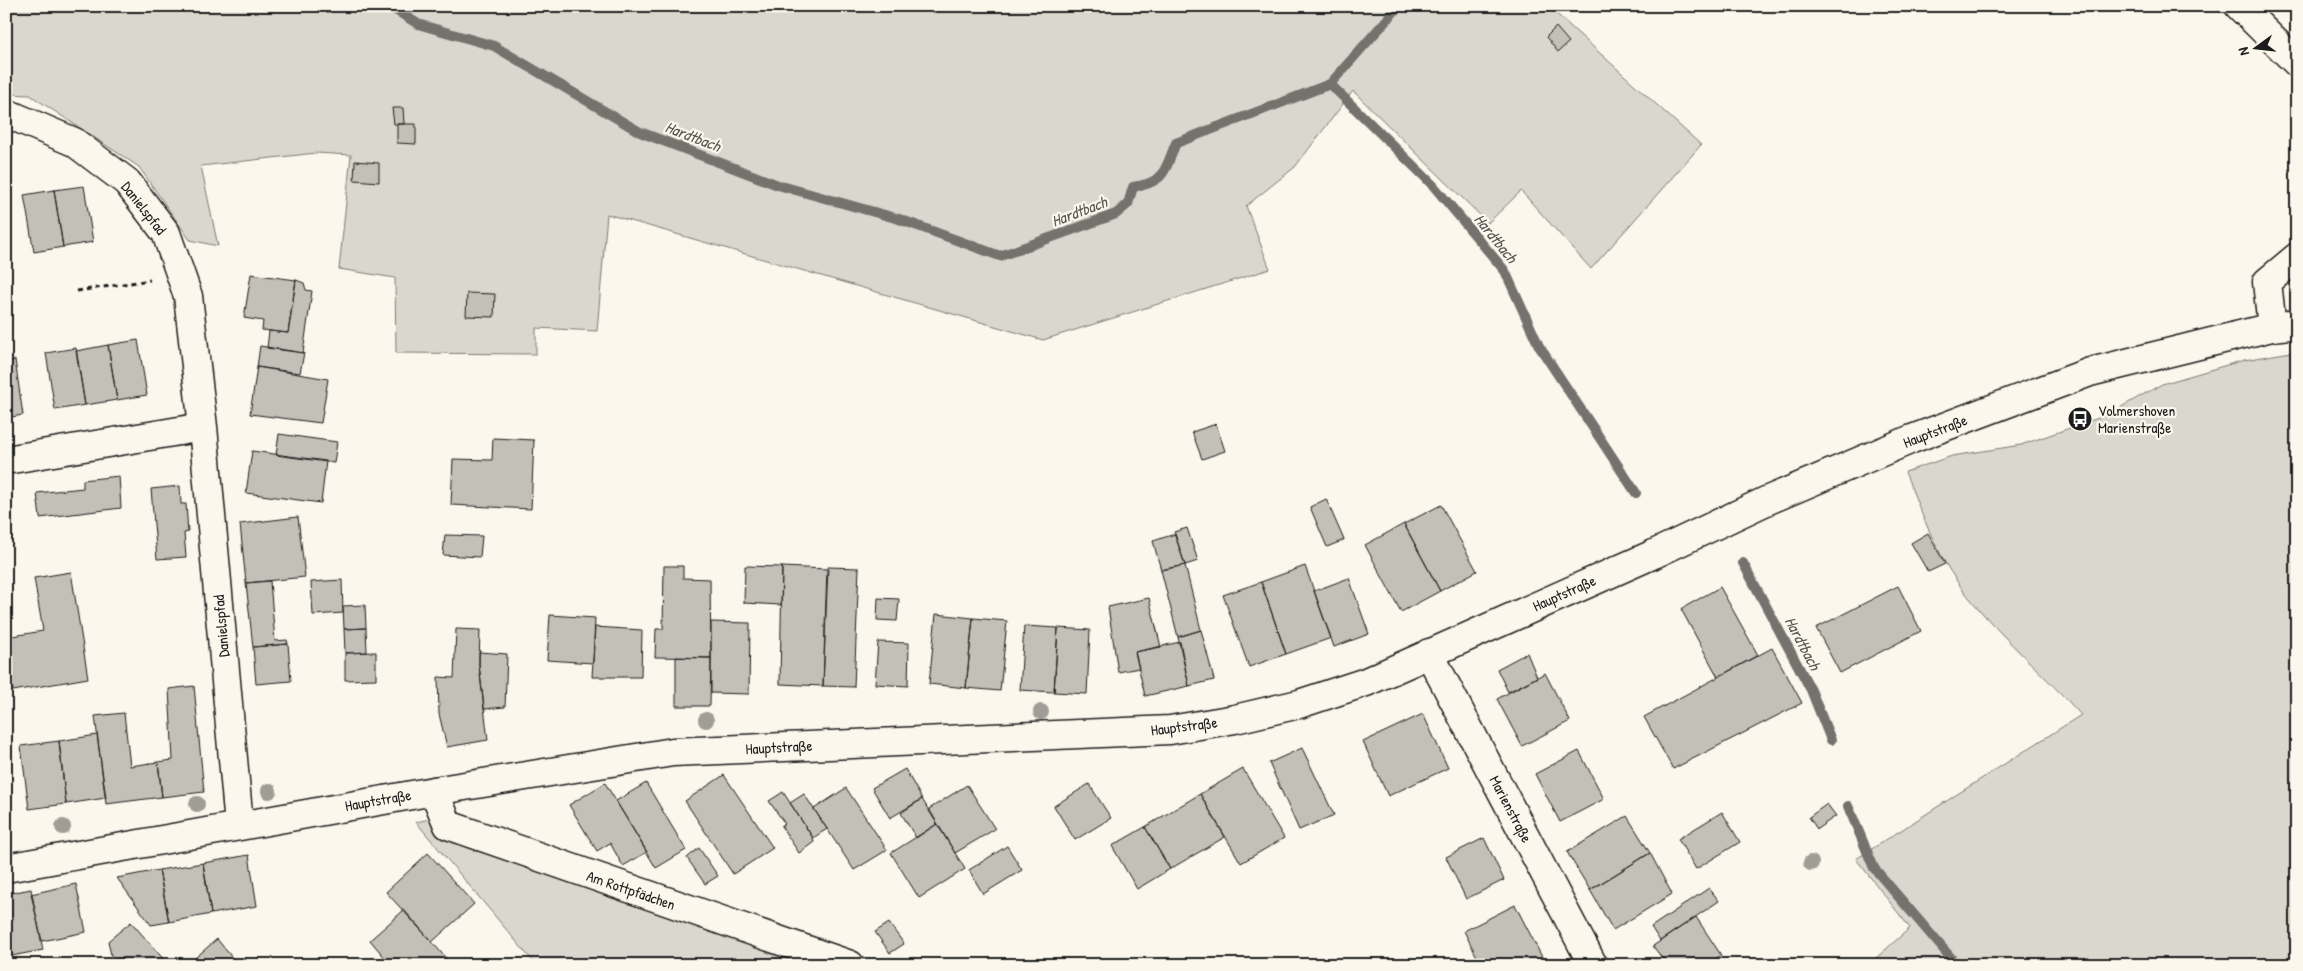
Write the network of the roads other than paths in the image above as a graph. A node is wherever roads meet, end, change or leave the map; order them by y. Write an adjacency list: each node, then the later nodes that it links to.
1 (2239, 6): 2 (main road)
2 (2297, 63)
3 (6, 113): 6 (main road, Danielspfad)
4 (2297, 257): 5 (main road)
5 (2284, 326): 8 (main road, Hauptstraße)
6 (203, 427): 7 (main road); 10 (main road, Danielspfad)
7 (6, 460)
8 (1429, 653): 9 (main road, Hauptstraße); 13 (main road, Marienstraße)
9 (434, 791): 10 (main road, Hauptstraße); 12 (main road, Am Rottpfädchen)
10 (239, 825): 11 (main road, Hauptstraße)
11 (6, 868)
12 (850, 965)
13 (1593, 965)

